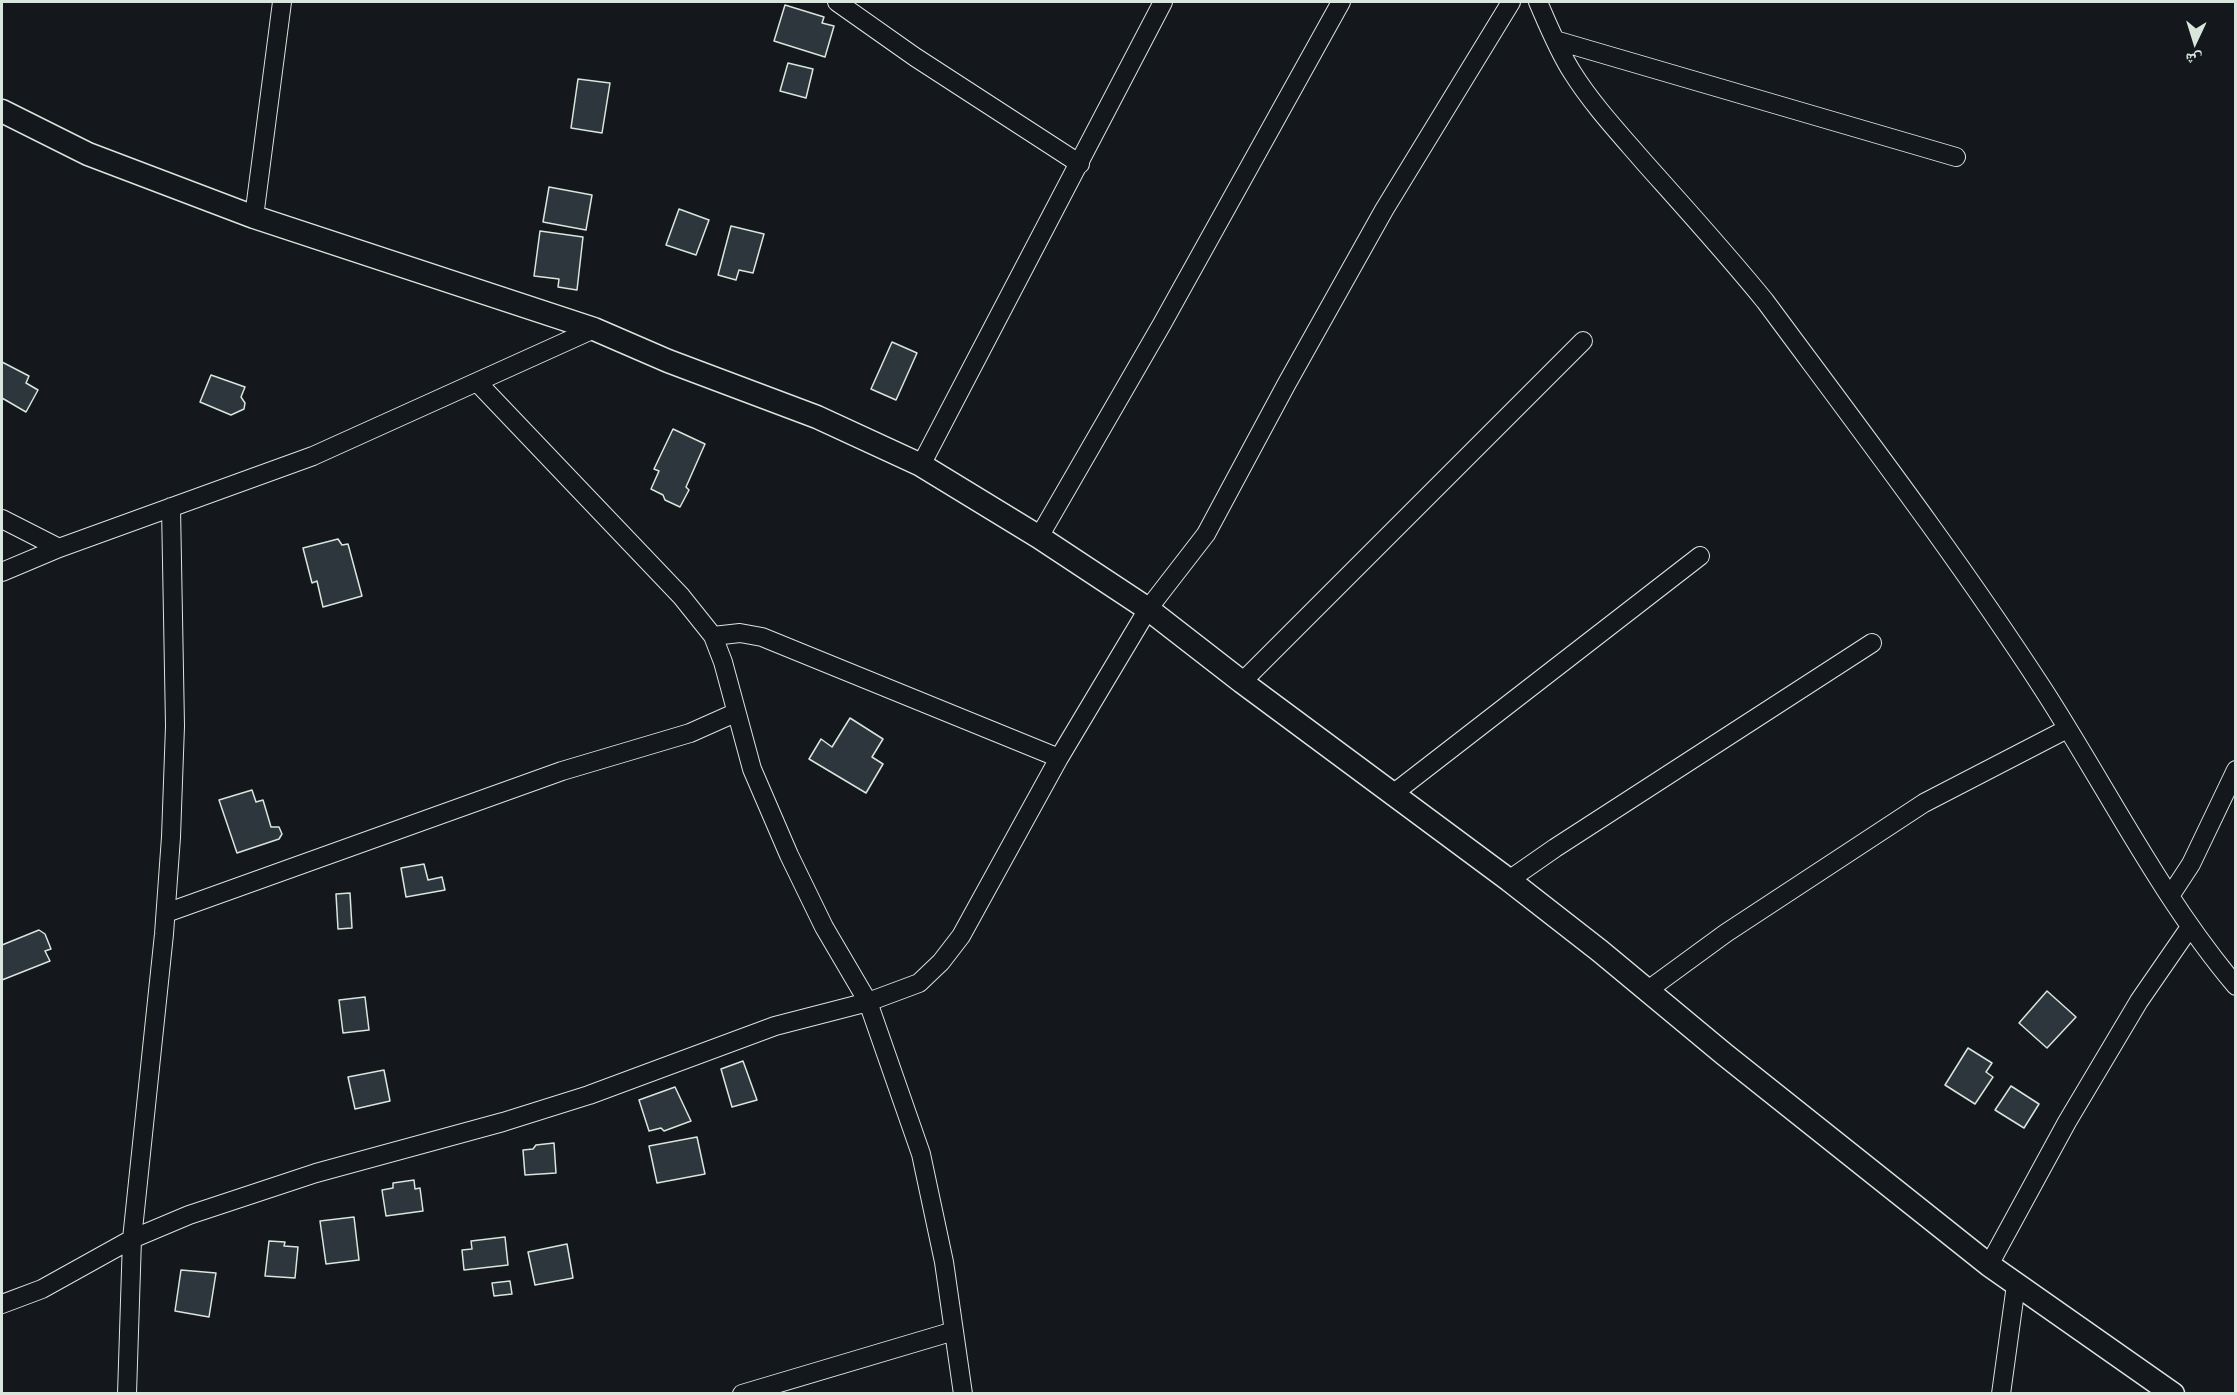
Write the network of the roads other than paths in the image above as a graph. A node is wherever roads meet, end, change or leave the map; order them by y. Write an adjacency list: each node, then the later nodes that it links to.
1 (282, 2): 11 (street)
2 (837, 2): 10 (street)
3 (1163, 2): 10 (street)
4 (1341, 2): 18 (street)
5 (1511, 2): 22 (street)
6 (1538, 2): 7 (street)
7 (1555, 40): 9 (street); 27 (street)
8 (2, 111): 11 (street)
9 (1956, 157)
10 (1080, 164): 15 (street)
11 (254, 217): 12 (street)
12 (594, 329): 14 (street); 15 (street)
13 (1582, 341): 25 (street)
14 (477, 382): 16 (street); 23 (street)
15 (921, 465): 18 (street)
16 (171, 507): 19 (street); 33 (street)
17 (2, 519): 19 (street)
18 (1038, 537): 22 (street)
19 (59, 548): 21 (street)
20 (1700, 556): 30 (street)
21 (2, 572)
22 (1148, 609): 25 (street); 28 (street)
23 (713, 636): 26 (street); 28 (street)
24 (1872, 643): 31 (street)
25 (1242, 682): 30 (street)
26 (735, 713): 33 (street); 37 (street)
27 (2067, 729): 32 (street); 36 (street)
28 (1059, 758): 37 (street)
29 (2235, 770): 32 (street)
30 (1394, 794): 31 (street)
31 (1509, 880): 36 (street)
32 (2170, 896): 34 (street)
33 (166, 914): 38 (street)
34 (2190, 927): 35 (street); 39 (street)
35 (2235, 986)
36 (1648, 990): 39 (street)
37 (868, 1002): 38 (street); 42 (street)
38 (132, 1239): 41 (street); 43 (street)
39 (1989, 1265): 40 (street)
40 (2016, 1285): 46 (street); 47 (street)
41 (2, 1304)
42 (954, 1331): 44 (street); 45 (street)
43 (127, 1394)
44 (742, 1394)
45 (963, 1394)
46 (2001, 1394)
47 (2173, 1394)

